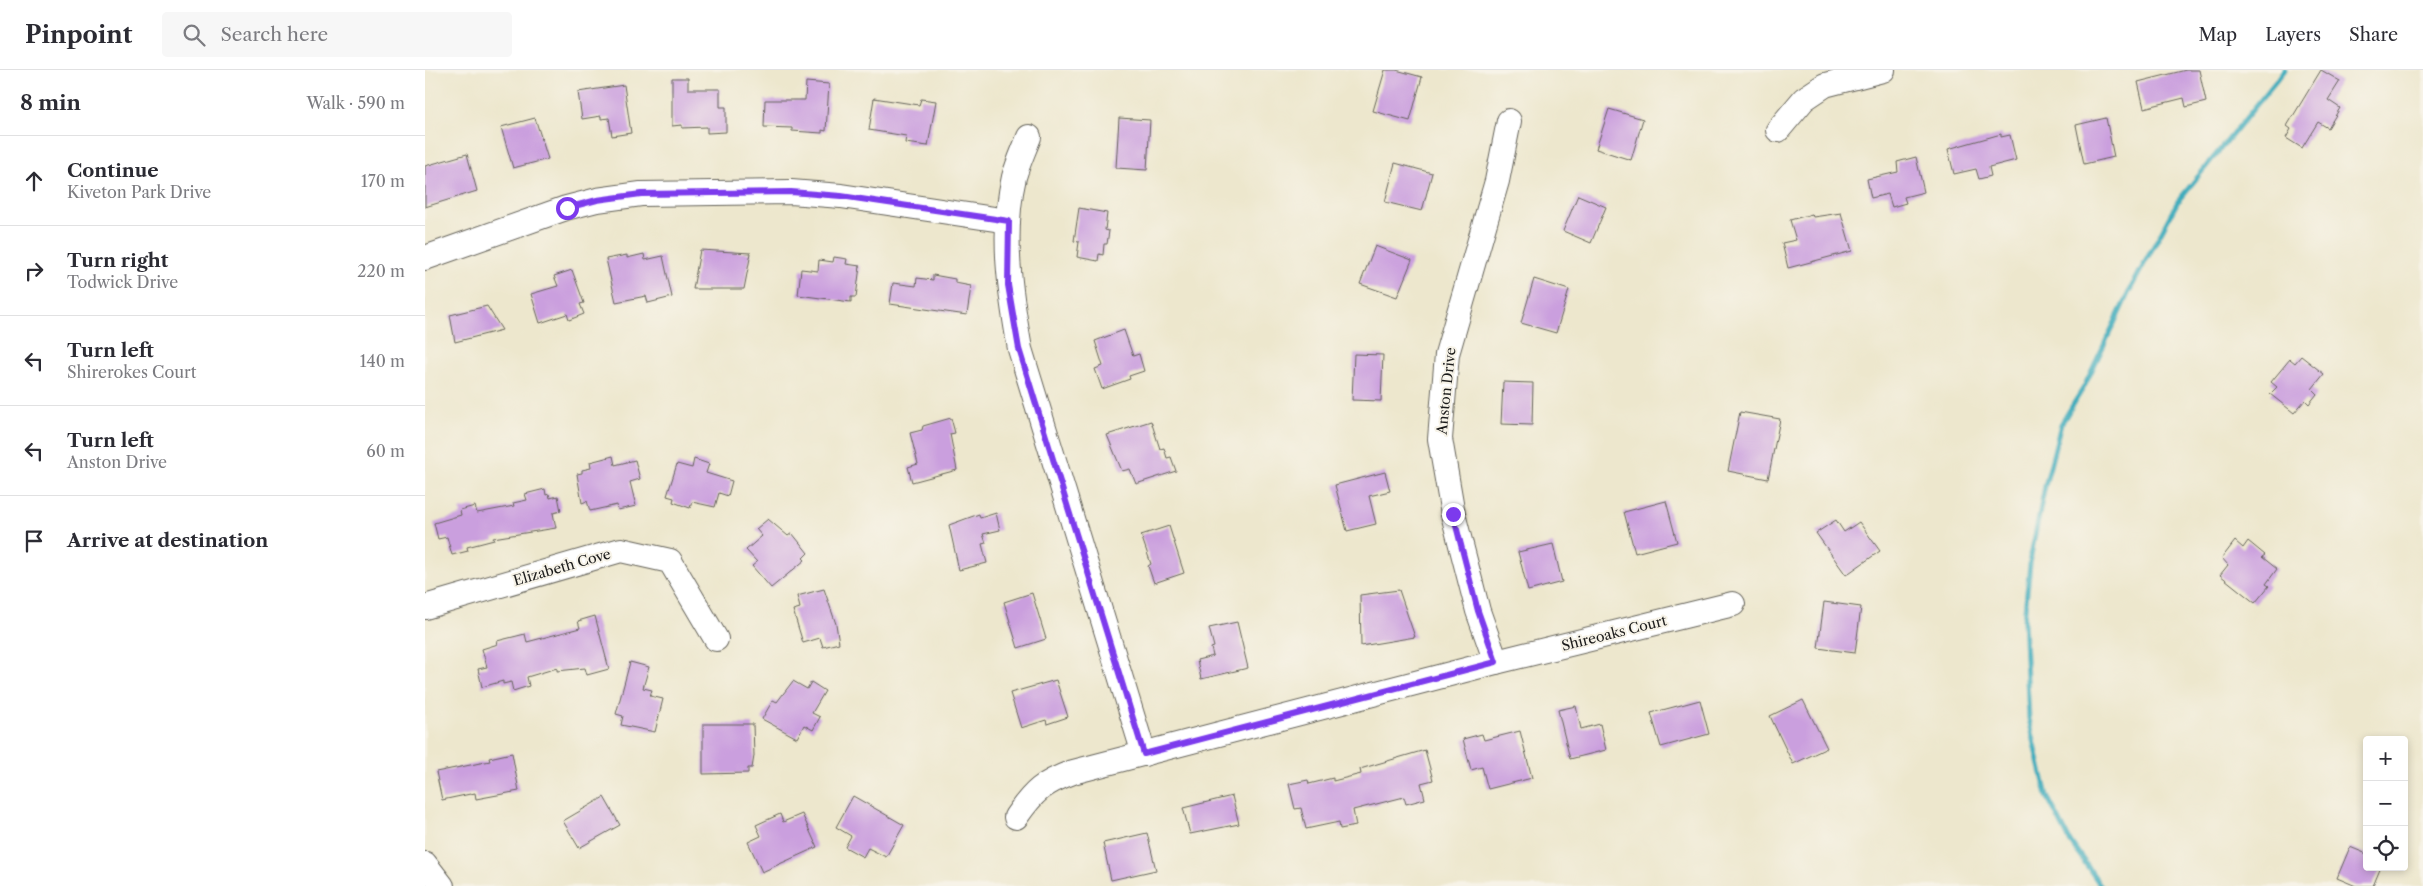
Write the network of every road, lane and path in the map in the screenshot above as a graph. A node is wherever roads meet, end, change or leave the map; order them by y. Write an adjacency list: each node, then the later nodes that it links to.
1 (1883, 70): 3 (street)
2 (1509, 121): 10 (street, Anston Drive)
3 (1777, 130)
4 (1029, 137): 5 (street)
5 (1009, 221): 6 (street); 11 (street)
6 (425, 258)
7 (1733, 604): 10 (street, Shireoaks Court)
8 (425, 607): 9 (street, Elizabeth Cove)
9 (716, 639)
10 (1496, 662): 11 (street, Shireoaks Court)
11 (1144, 754): 12 (street, Shireoaks Court)
12 (1016, 817)
13 (425, 864): 14 (street)
14 (442, 886)

